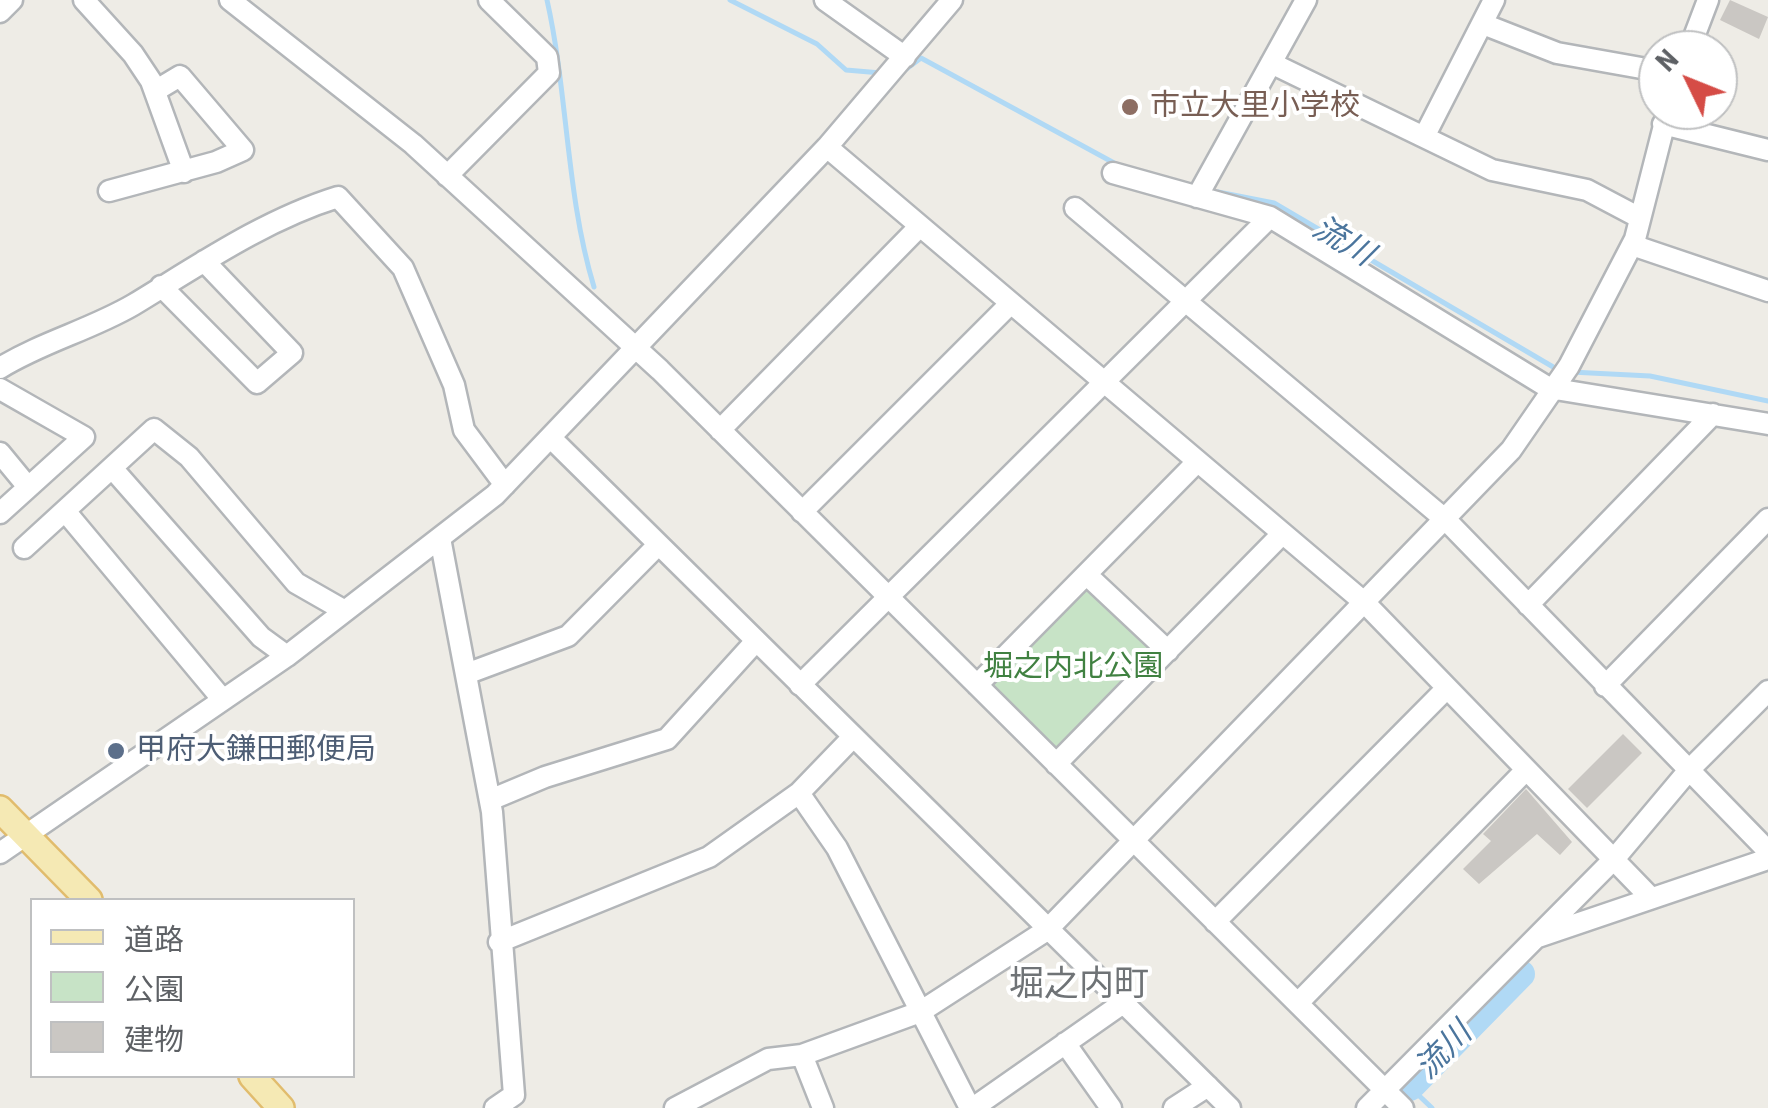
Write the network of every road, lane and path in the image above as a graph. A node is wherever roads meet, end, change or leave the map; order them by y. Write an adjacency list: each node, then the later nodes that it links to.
1 (84, 0): 14 (street)
2 (230, 0): 22 (street)
3 (490, 0): 22 (street)
4 (825, 0): 12 (street)
5 (952, 0): 12 (street)
6 (1306, 0): 11 (street)
7 (1494, 0): 9 (street)
8 (1708, 0): 10 (street)
9 (1482, 24): 13 (street); 17 (street)
10 (1697, 30)
11 (1271, 63): 17 (street); 24 (street)
12 (897, 67): 18 (street)
13 (1638, 67)
14 (154, 91): 20 (street); 20 (street)
15 (1663, 130): 27 (street)
16 (1706, 130): 19 (street)
17 (1424, 137): 27 (street)
18 (827, 146): 28 (street); 35 (street)
19 (1768, 150)
20 (184, 172): 23 (street)
21 (1113, 173): 24 (street)
22 (447, 176): 35 (street)
23 (109, 191)
24 (1199, 193): 26 (street)
25 (1075, 208): 33 (street)
26 (1270, 218): 33 (street); 37 (street)
27 (1640, 218): 29 (street)
28 (920, 226): 34 (street); 43 (street)
29 (1632, 245): 32 (street); 37 (street)
30 (204, 261): 31 (street); 31 (street); 48 (street)
31 (161, 286): 36 (street)
32 (1768, 291)
33 (1187, 300): 38 (street); 54 (street)
34 (1011, 304): 38 (street); 51 (street)
35 (634, 346): 43 (street); 44 (street)
36 (0, 368)
37 (1558, 378): 41 (street); 54 (street)
38 (1104, 382): 46 (street); 60 (street)
39 (8, 393): 40 (street); 49 (street)
40 (0, 414)
41 (1713, 414): 42 (street); 62 (street)
42 (1768, 424)
43 (720, 430): 51 (street)
44 (552, 439): 48 (street); 57 (street)
45 (0, 453): 49 (street)
46 (1196, 463): 55 (street); 59 (street)
47 (112, 468): 50 (street); 63 (street); 66 (street)
48 (505, 485): 56 (street)
49 (28, 488): 52 (street)
50 (65, 512): 58 (street); 73 (street)
51 (802, 512): 60 (street)
52 (0, 513)
53 (1768, 519): 70 (street)
54 (1447, 521): 61 (street); 62 (street)
55 (1282, 534): 61 (street); 65 (street)
56 (440, 538): 63 (street); 67 (street)
57 (658, 545): 64 (street); 67 (street)
58 (24, 548)
59 (1087, 574): 65 (street); 69 (street)
60 (887, 597): 68 (street); 69 (street)
61 (1364, 604): 71 (street); 82 (street)
62 (1528, 604): 70 (street)
63 (345, 611): 66 (street)
64 (756, 640): 68 (street); 79 (street)
65 (1168, 652): 75 (street)
66 (287, 656): 73 (street)
67 (466, 674): 79 (street)
68 (800, 685): 74 (street)
69 (977, 685): 75 (street)
70 (1606, 686): 77 (street)
71 (1446, 689): 76 (street); 89 (street)
72 (1768, 691): 77 (street)
73 (224, 700): 81 (street)
74 (853, 737): 78 (street); 90 (street)
75 (1056, 764): 82 (street)
76 (1526, 770): 86 (street); 94 (street)
77 (1688, 770): 83 (street); 86 (street)
78 (799, 794): 92 (street); 95 (street)
79 (490, 800): 92 (street)
80 (0, 808): 81 (main road)
81 (27, 837): 84 (street); 87 (main road)
82 (1134, 842): 89 (street); 90 (street)
83 (1768, 851)
84 (0, 853)
85 (1768, 860): 88 (street)
86 (1607, 866): 88 (street); 91 (street)
87 (87, 898)
88 (1651, 898): 91 (street)
89 (1215, 922): 94 (street)
90 (1047, 930): 93 (street); 95 (street)
91 (1533, 938): 100 (street)
92 (500, 942): 102 (street)
93 (1123, 1003): 96 (street); 99 (street)
94 (1298, 1003): 100 (street)
95 (920, 1012): 97 (street); 105 (street)
96 (1065, 1044): 105 (street); 106 (street)
97 (802, 1055): 103 (street); 104 (street)
98 (254, 1078): 101 (main road)
99 (1208, 1086): 107 (street); 108 (street)
100 (1385, 1091): 109 (street); 110 (street)
101 (277, 1107)
102 (495, 1108)
103 (676, 1108)
104 (824, 1108)
105 (972, 1108)
106 (1111, 1108)
107 (1174, 1108)
108 (1230, 1108)
109 (1367, 1108)
110 (1403, 1108)

